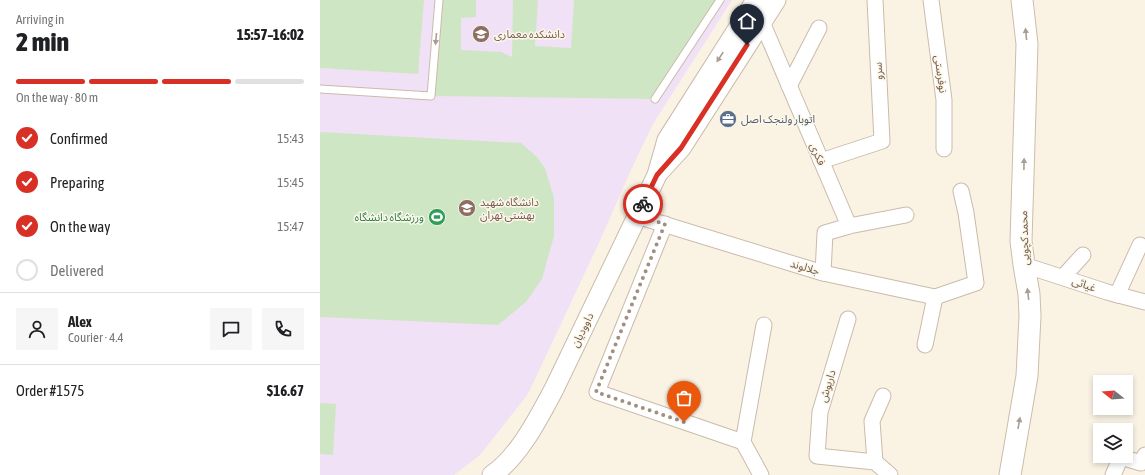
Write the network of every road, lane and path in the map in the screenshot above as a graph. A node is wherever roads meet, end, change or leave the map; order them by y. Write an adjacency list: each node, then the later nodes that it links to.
1 (439, 0): 11 (lane, one-way to 11)
2 (720, 0): 12 (lane)
3 (756, 0): 15 (street, داوودیان, one-way to 15)
4 (776, 0): 8 (street, داوودیان)
5 (875, 0): 14 (street, سرو)
6 (931, 0): 13 (street, نوفرستی)
7 (1022, 0): 23 (main road, محمد کچویی, one-way to 7)
8 (762, 22): 10 (street, فکری); 15 (street, داوودیان)
9 (819, 28): 10 (street)
10 (789, 86): 14 (street, فکری)
11 (320, 89)
12 (655, 99)
13 (944, 149)
14 (821, 161): 20 (street, فکری)
15 (657, 175): 18 (street, داوودیان)
16 (961, 191): 27 (street)
17 (906, 215): 20 (street)
18 (637, 216): 19 (street, جلالوند); 36 (street, داوودیان)
19 (665, 224): 24 (street, جلالوند); 33 (street)
20 (849, 226): 24 (street)
21 (1140, 245): 26 (street)
22 (1083, 255): 25 (street)
23 (1024, 265): 25 (street, غیاثی); 39 (main road, محمد کچویی, one-way to 23)
24 (823, 273): 27 (street, جلالوند)
25 (1062, 277): 26 (street, غیاثی)
26 (1117, 295): 28 (street, غیاثی)
27 (935, 297): 31 (street)
28 (1145, 302)
29 (848, 319): 35 (street, داریوش)
30 (764, 324): 33 (street)
31 (926, 345)
32 (883, 396): 35 (street)
33 (743, 442): 37 (street)
34 (1145, 455): 40 (street)
35 (876, 462): 38 (street)
36 (492, 475)
37 (760, 475)
38 (890, 475)
39 (1010, 475)
40 (1113, 475)

